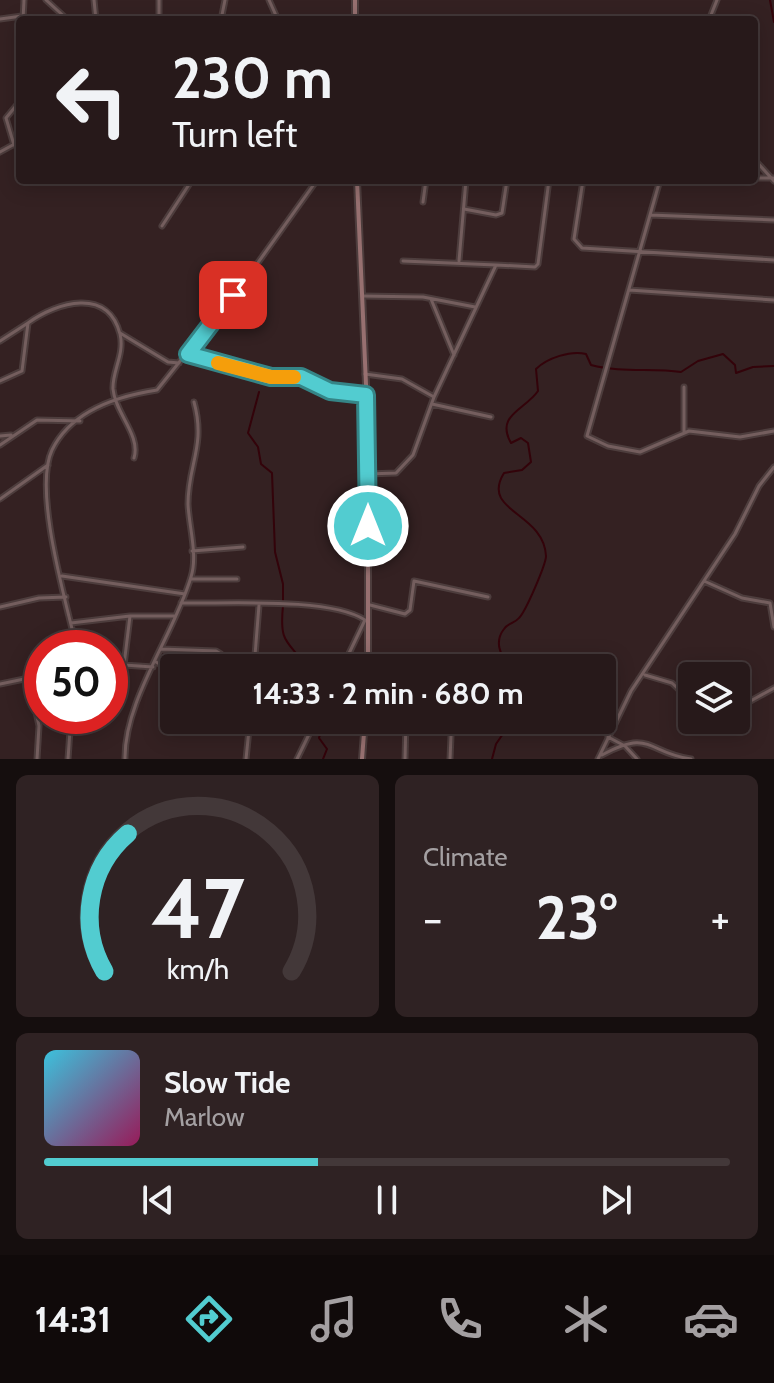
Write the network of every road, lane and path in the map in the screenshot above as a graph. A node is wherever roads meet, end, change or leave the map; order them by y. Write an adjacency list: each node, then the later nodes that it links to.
1 (46, 0): 2 (street)
2 (64, 16)
3 (16, 106): 4 (street)
4 (14, 145): 5 (street)
5 (0, 152)
6 (758, 163): 7 (street)
7 (773, 179)
8 (189, 184): 21 (street)
9 (314, 184): 35 (street)
10 (357, 184): 28 (main road)
11 (425, 184): 17 (street)
12 (466, 184): 18 (street)
13 (506, 184): 18 (street)
14 (548, 184): 26 (street)
15 (582, 184): 22 (street)
16 (659, 184): 19 (street)
17 (423, 202)
18 (464, 209): 25 (street)
19 (650, 215): 20 (street); 22 (street)
20 (774, 220)
21 (162, 226)
22 (638, 255): 23 (street); 27 (street)
23 (774, 260)
24 (403, 261): 25 (street)
25 (459, 261): 26 (street)
26 (496, 265): 31 (street)
27 (629, 290): 30 (street); 49 (street)
28 (362, 296): 29 (street); 38 (main road)
29 (431, 299): 31 (street); 36 (street)
30 (774, 300)
31 (475, 307): 36 (street)
32 (28, 323): 33 (street); 34 (street); 39 (street)
33 (120, 333): 37 (street); 43 (street)
34 (0, 341)
35 (188, 354): 37 (street); 41 (street)
36 (454, 355): 42 (street)
37 (182, 363): 43 (street)
38 (365, 374): 41 (main road); 42 (street)
39 (0, 381)
40 (684, 387): 49 (street)
41 (366, 395): 56 (main road)
42 (434, 397): 45 (street)
43 (116, 398): 47 (street); 53 (street)
44 (194, 402): 59 (street)
45 (432, 404): 46 (street); 56 (street)
46 (491, 417)
47 (80, 421): 50 (street); 54 (street)
48 (774, 431): 49 (street)
49 (684, 432)
50 (11, 435): 51 (street); 52 (street)
51 (0, 436)
52 (0, 445)
53 (134, 458)
54 (48, 465): 57 (street); 60 (street)
55 (774, 467): 63 (street)
56 (368, 474): 69 (main road)
57 (0, 499)
58 (243, 547): 59 (street)
59 (192, 551): 61 (street)
60 (61, 576): 64 (street); 65 (street)
61 (191, 579): 62 (street); 64 (street)
62 (237, 579)
63 (704, 581): 76 (street); 87 (street)
64 (185, 594): 67 (street)
65 (66, 597): 70 (street); 75 (street)
66 (488, 597): 69 (street)
67 (181, 603): 68 (street); 73 (street)
68 (259, 605): 74 (street); 81 (street)
69 (368, 605): 71 (main road)
70 (0, 607)
71 (368, 613): 74 (street); 83 (main road)
72 (130, 616): 73 (street); 75 (street); 78 (street)
73 (176, 616): 79 (street)
74 (365, 620): 82 (street)
75 (71, 623): 77 (street)
76 (774, 627)
77 (72, 630)
78 (128, 632)
79 (161, 649): 80 (street); 85 (street)
80 (221, 654)
81 (255, 654)
82 (349, 654)
83 (368, 654)
84 (128, 665): 85 (street)
85 (155, 665): 86 (street); 105 (street)
86 (160, 667)
87 (643, 675): 91 (street); 100 (street)
88 (24, 679): 89 (street)
89 (0, 684)
90 (774, 688): 92 (street)
91 (678, 689)
92 (750, 701)
93 (39, 734): 103 (street)
94 (70, 734): 104 (street)
95 (249, 734): 106 (street)
96 (309, 734): 107 (street)
97 (364, 734): 108 (main road)
98 (406, 734): 109 (street)
99 (451, 736): 110 (street)
100 (608, 737): 101 (street); 102 (street)
101 (624, 745): 102 (street); 111 (street); 112 (street)
102 (599, 758)
103 (37, 759)
104 (68, 759)
105 (125, 759)
106 (246, 759)
107 (297, 759)
108 (362, 759)
109 (405, 759)
110 (450, 759)
111 (637, 759)
112 (691, 759)

